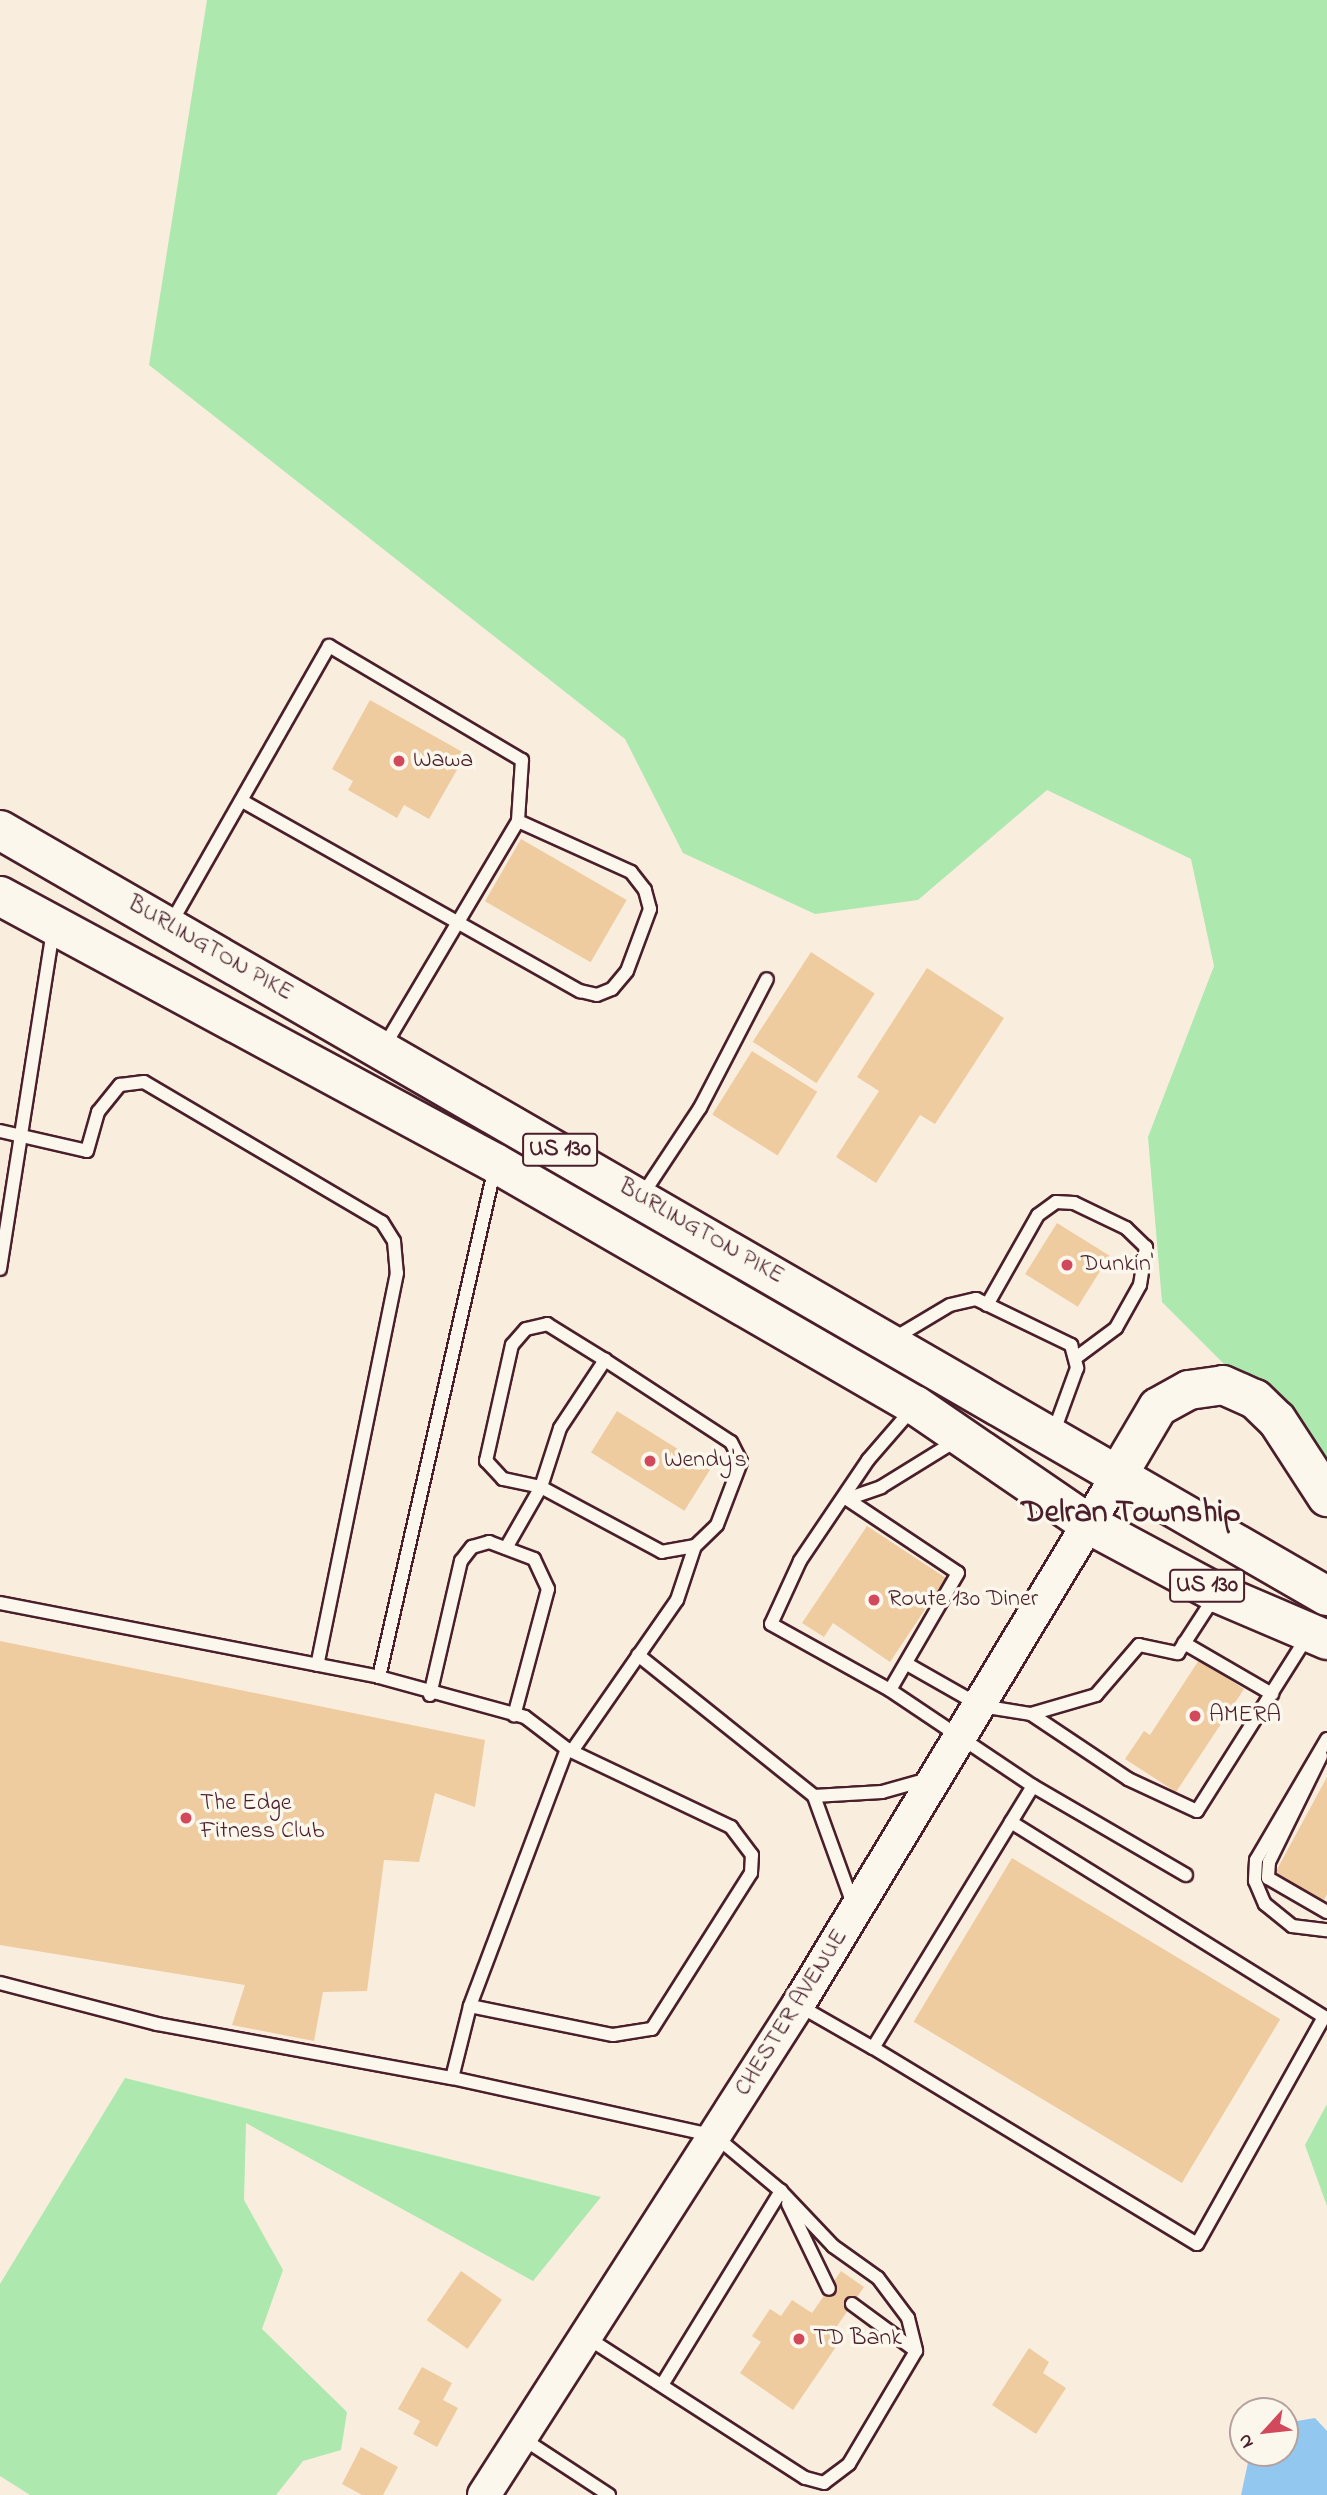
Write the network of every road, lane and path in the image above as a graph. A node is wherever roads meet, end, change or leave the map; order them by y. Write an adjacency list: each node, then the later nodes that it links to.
1 (244, 802): 2 (lane); 5 (lane); 6 (lane)
2 (518, 821): 5 (lane); 5 (lane)
3 (0, 830): 6 (highway, BURLINGTON PIKE / US 130)
4 (0, 896): 7 (highway, BURLINGTON PIKE / US 130)
5 (453, 925): 9 (lane)
6 (170, 926): 9 (highway, BURLINGTON PIKE / US 130)
7 (54, 927): 11 (lane); 12 (highway, BURLINGTON PIKE / US 130)
8 (767, 979): 13 (lane)
9 (384, 1047): 13 (highway, BURLINGTON PIKE / US 130)
10 (0, 1131): 11 (lane)
11 (24, 1137): 14 (lane); 36 (lane)
12 (495, 1163): 19 (highway, BURLINGTON PIKE / US 130); 37 (lane)
13 (641, 1197): 16 (highway, BURLINGTON PIKE / US 130)
14 (0, 1269)
15 (982, 1302): 16 (lane); 17 (lane); 17 (lane)
16 (888, 1342): 21 (highway, BURLINGTON PIKE / US 130)
17 (1077, 1357): 21 (lane)
18 (605, 1360): 23 (lane); 23 (lane); 27 (lane)
19 (915, 1405): 20 (highway, BURLINGTON PIKE / US 130); 25 (lane)
20 (962, 1437): 25 (lane); 26 (highway, BURLINGTON PIKE / US 130)
21 (1052, 1437): 22 (highway, BURLINGTON PIKE / US 130)
22 (1116, 1478): 24 (highway); 26 (street, CHESTER AVENUE); 30 (highway, BURLINGTON PIKE / US 130)
23 (541, 1487): 27 (lane); 28 (lane)
24 (1327, 1497)
25 (846, 1499): 35 (lane); 38 (lane)
26 (1090, 1525): 29 (highway, BURLINGTON PIKE / US 130); 41 (street, CHESTER AVENUE)
27 (695, 1546): 34 (lane)
28 (506, 1548): 40 (lane); 43 (lane)
29 (1217, 1592): 32 (highway, BURLINGTON PIKE / US 130); 33 (lane)
30 (1327, 1596)
31 (0, 1603): 36 (lane)
32 (1319, 1635): 39 (lane)
33 (1184, 1643): 39 (lane); 42 (lane)
34 (638, 1655): 46 (lane); 49 (lane)
35 (907, 1664): 38 (lane); 41 (lane)
36 (317, 1665): 37 (lane)
37 (379, 1678): 40 (lane)
38 (890, 1690): 44 (lane)
39 (1272, 1693): 42 (lane)
40 (430, 1695): 43 (lane)
41 (981, 1706): 42 (lane); 44 (street, CHESTER AVENUE)
42 (1031, 1714)
43 (514, 1716): 46 (lane)
44 (960, 1739): 47 (street, CHESTER AVENUE); 48 (lane)
45 (1324, 1744): 53 (lane); 54 (lane)
46 (570, 1750): 57 (lane); 57 (lane)
47 (938, 1776): 49 (lane); 52 (street, CHESTER AVENUE)
48 (1033, 1786): 50 (lane); 51 (lane)
49 (814, 1796): 52 (lane)
50 (1011, 1822): 58 (lane); 58 (lane)
51 (1186, 1875)
52 (855, 1911): 56 (street, CHESTER AVENUE)
53 (1327, 1912)
54 (1327, 1930)
55 (0, 1983): 59 (lane)
56 (798, 2005): 58 (lane); 60 (street, CHESTER AVENUE)
57 (470, 2006): 59 (lane)
58 (873, 2048)
59 (452, 2078): 60 (lane)
60 (715, 2136): 61 (lane); 64 (street, CHESTER AVENUE)
61 (781, 2191): 62 (lane); 65 (lane); 66 (lane)
62 (829, 2289)
63 (852, 2305): 65 (lane)
64 (585, 2336): 66 (lane); 67 (street, CHESTER AVENUE)
65 (916, 2351): 66 (lane)
66 (662, 2385)
67 (521, 2437): 68 (street, CHESTER AVENUE); 69 (lane)
68 (484, 2495)
69 (609, 2495)

